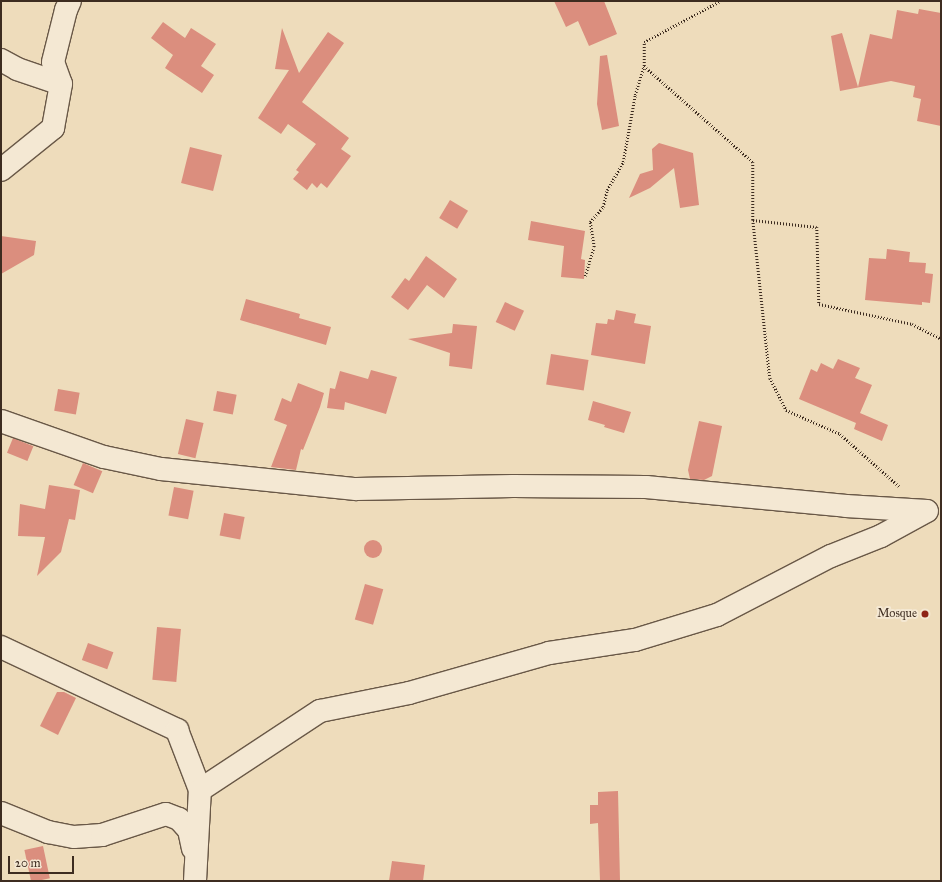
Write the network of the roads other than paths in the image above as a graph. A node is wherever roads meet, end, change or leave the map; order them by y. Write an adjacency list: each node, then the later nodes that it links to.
1 (70, 1): 3 (street)
2 (1, 60): 3 (street)
3 (61, 84): 4 (street)
4 (1, 170)
5 (1, 421): 6 (street)
6 (934, 512): 8 (street)
7 (1, 647): 8 (street)
8 (200, 790): 10 (street)
9 (1, 813): 10 (street)
10 (194, 881)

